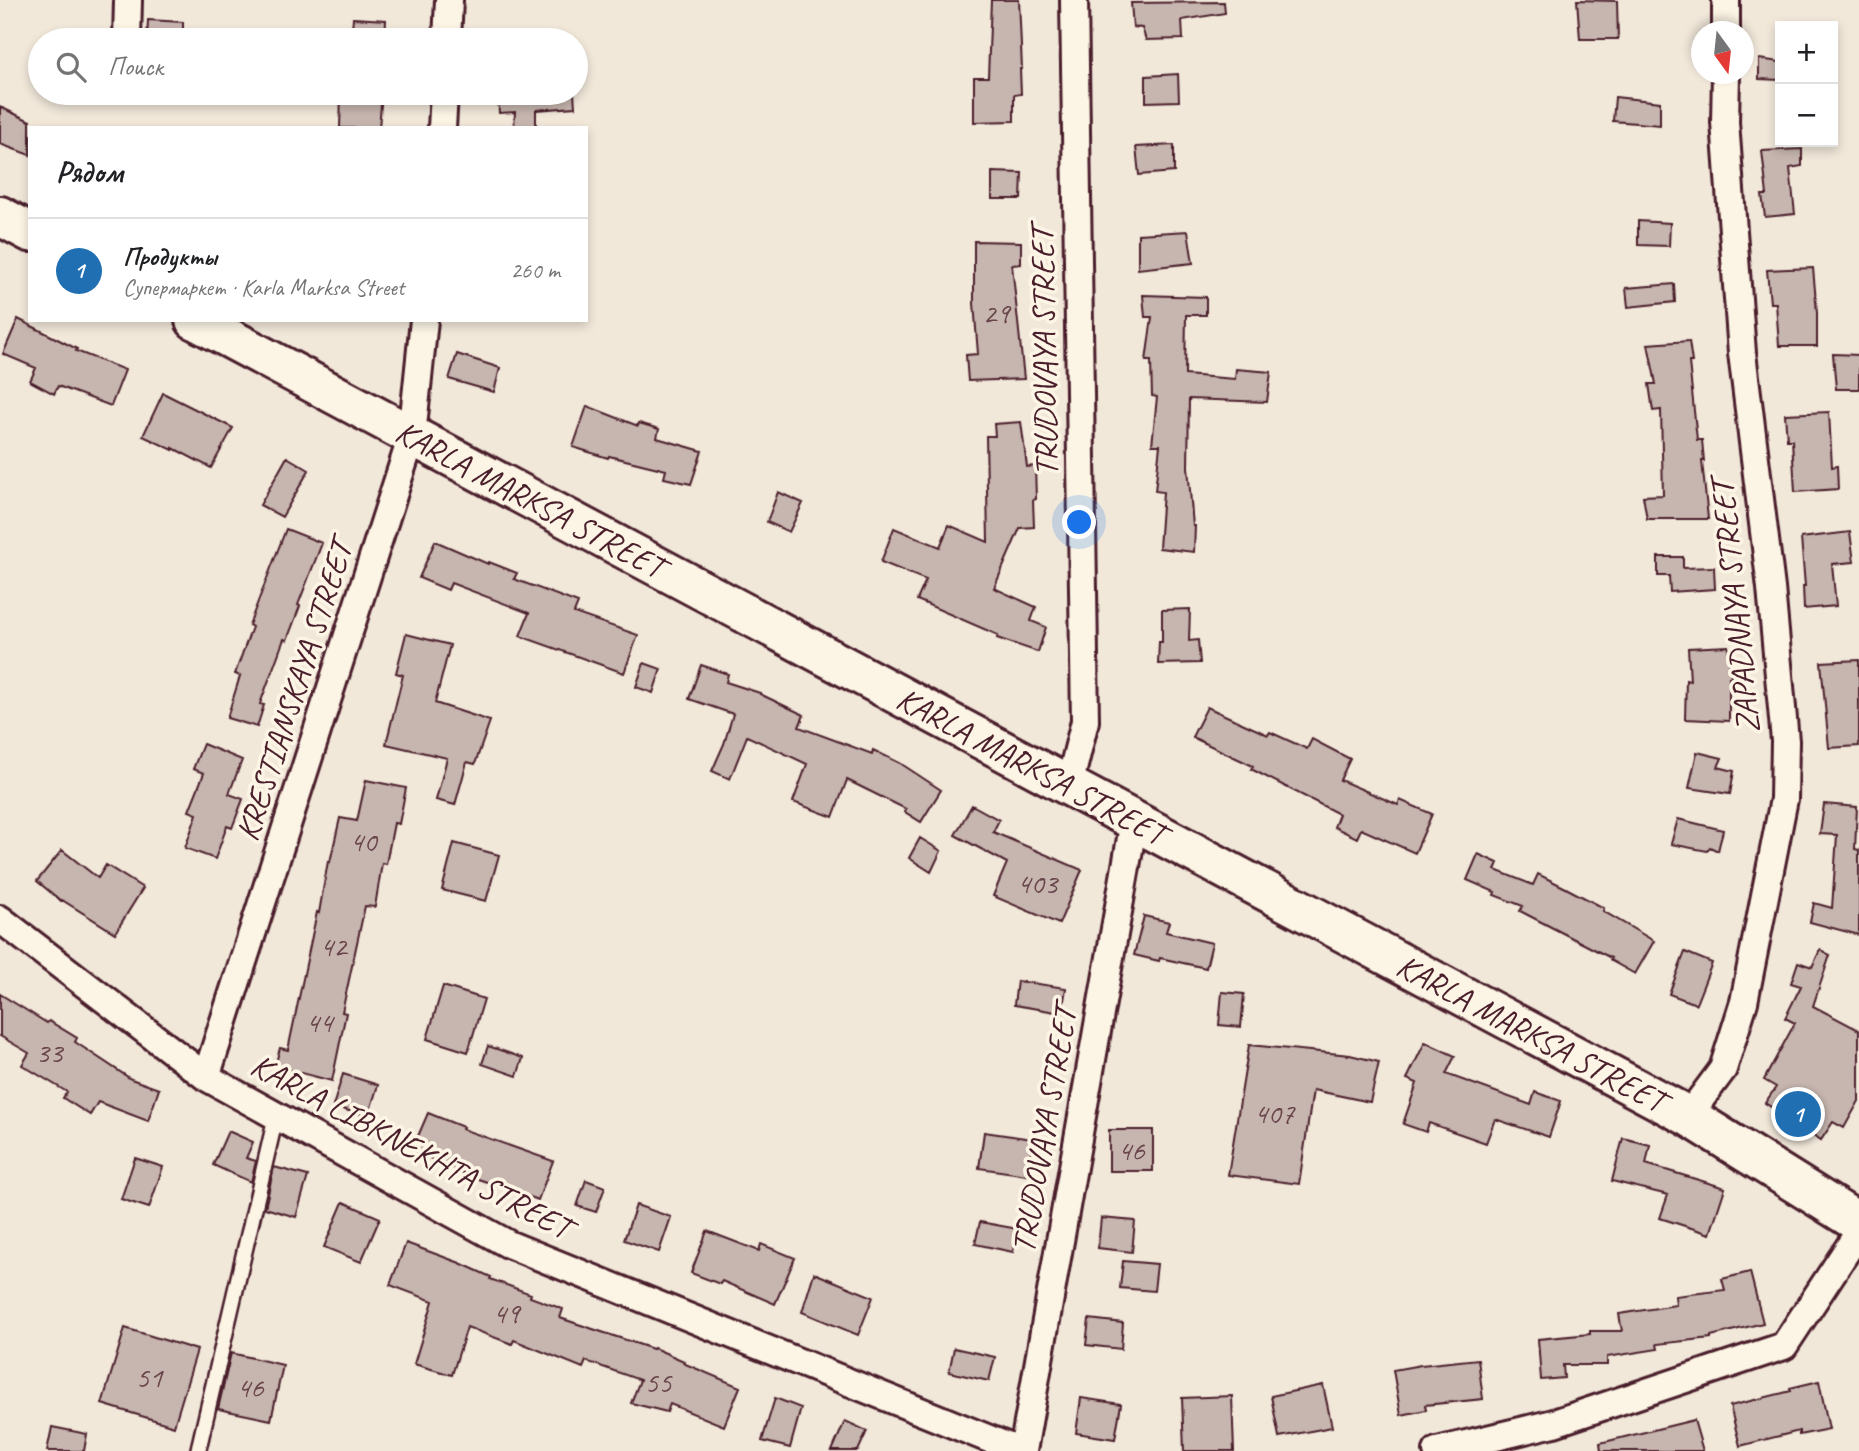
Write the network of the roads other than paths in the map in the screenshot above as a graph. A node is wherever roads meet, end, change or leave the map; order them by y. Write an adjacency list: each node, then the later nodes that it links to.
1 (128, 0): 6 (street)
2 (449, 0): 7 (street)
3 (1074, 0): 16 (street, TRUDOVAYA STREET)
4 (1726, 0): 5 (street)
5 (1726, 21)
6 (127, 28)
7 (448, 28)
8 (1726, 84): 21 (street, ZAPADNAYA STREET)
9 (443, 105): 10 (street)
10 (442, 126)
11 (0, 216): 12 (main road)
12 (28, 231)
13 (199, 322): 15 (main road, KARLA MARKSA STREET)
14 (424, 322): 15 (street, KRESTIANSKAYA STREET)
15 (412, 436): 16 (main road, KARLA MARKSA STREET); 19 (street, KRESTIANSKAYA STREET)
16 (1069, 786): 17 (main road, KARLA MARKSA STREET)
17 (1134, 821): 21 (main road, KARLA MARKSA STREET); 25 (street, TRUDOVAYA STREET)
18 (0, 919): 19 (street, KARLA LIBKNEKHTA STREET)
19 (206, 1077): 20 (street, KARLA LIBKNEKHTA STREET)
20 (276, 1116): 24 (lane); 25 (street, KARLA LIBKNEKHTA STREET)
21 (1688, 1116): 22 (main road, KARLA MARKSA STREET)
22 (1859, 1223)
23 (1859, 1232): 26 (street)
24 (198, 1451)
25 (1021, 1451)
26 (1437, 1451)

